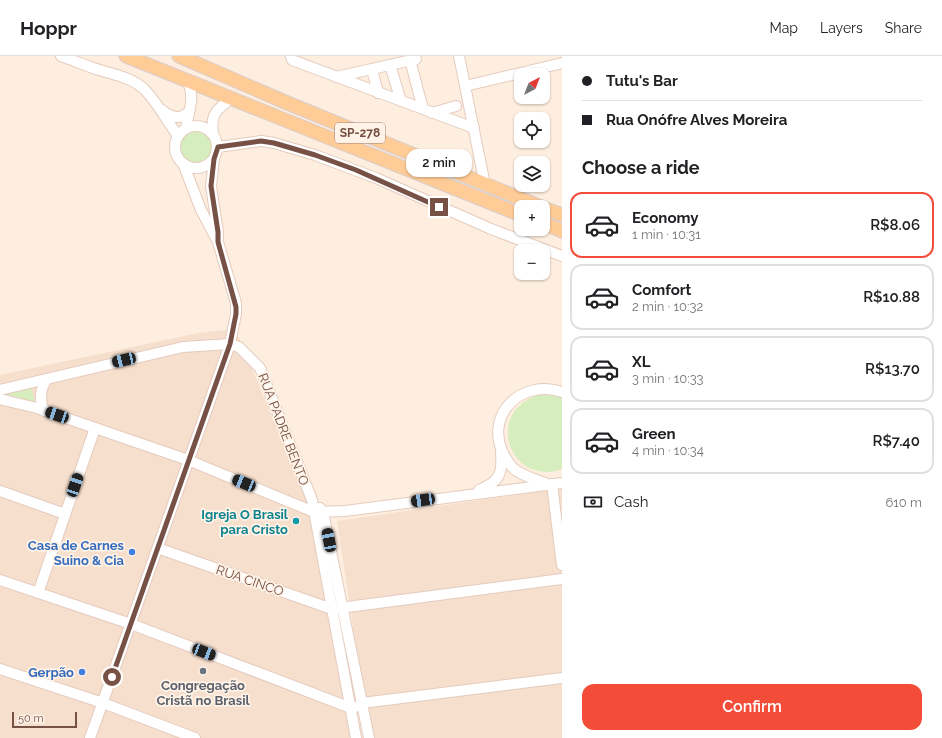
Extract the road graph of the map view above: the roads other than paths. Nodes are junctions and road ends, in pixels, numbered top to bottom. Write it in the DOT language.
graph roads {
  1 [pos="61,56"];
  2 [pos="126,56"];
  3 [pos="179,56"];
  4 [pos="194,56"];
  5 [pos="291,56"];
  6 [pos="459,56"];
  7 [pos="562,62"];
  8 [pos="390,64"];
  9 [pos="205,67"];
  10 [pos="372,69"];
  11 [pos="336,77"];
  12 [pos="188,81"];
  13 [pos="466,86"];
  14 [pos="378,93"];
  15 [pos="232,98"];
  16 [pos="401,101"];
  17 [pos="456,106"];
  18 [pos="158,108"];
  19 [pos="189,111"];
  20 [pos="428,111"];
  21 [pos="186,128"];
  22 [pos="474,128"];
  23 [pos="213,134"];
  24 [pos="178,136"];
  25 [pos="218,147"];
  26 [pos="214,159"];
  27 [pos="183,163"];
  28 [pos="485,185"];
  29 [pos="524,200"];
  30 [pos="550,210"];
  31 [pos="514,212"];
  32 [pos="562,215"];
  33 [pos="550,226"];
  34 [pos="562,231"];
  35 [pos="218,242"];
  36 [pos="562,256"];
  37 [pos="230,344"];
  38 [pos="46,380"];
  39 [pos="562,386"];
  40 [pos="540,388"];
  41 [pos="0,390"];
  42 [pos="562,392"];
  43 [pos="0,399"];
  44 [pos="44,411"];
  45 [pos="95,428"];
  46 [pos="500,445"];
  47 [pos="188,460"];
  48 [pos="556,483"];
  49 [pos="0,491"];
  50 [pos="470,494"];
  51 [pos="319,512"];
  52 [pos="65,514"];
  53 [pos="158,547"];
  54 [pos="562,565"];
  55 [pos="562,579"];
  56 [pos="0,580"];
  57 [pos="38,593"];
  58 [pos="343,608"];
  59 [pos="332,609"];
  60 [pos="131,624"];
  61 [pos="0,669"];
  62 [pos="562,678"];
  63 [pos="103,703"];
  64 [pos="362,704"];
  65 [pos="350,708"];
  66 [pos="90,738"];
  67 [pos="195,738"];
  68 [pos="356,738"];
  69 [pos="369,738"];
  1 -- 18 [label="street"];
  2 -- 12 [label="main road, SP-278"];
  3 -- 9 [label="main road, SP-278"];
  4 -- 9 [label="street"];
  5 -- 11 [label="street"];
  6 -- 13 [label="street"];
  7 -- 13 [label="street"];
  8 -- 10 [label="street"];
  8 -- 16 [label="street"];
  8 -- 20 [label="street"];
  9 -- 28 [label="main road, SP-278"];
  10 -- 11 [label="street"];
  10 -- 14 [label="street"];
  11 -- 14 [label="street"];
  12 -- 15 [label="main road, SP-278"];
  12 -- 19 [label="street"];
  13 -- 22 [label="street"];
  14 -- 16 [label="street"];
  15 -- 23 [label="street"];
  15 -- 31 [label="main road, SP-278"];
  16 -- 20 [label="street"];
  17 -- 20 [label="street"];
  18 -- 19 [label="street"];
  18 -- 24 [label="street"];
  19 -- 21 [label="street"];
  20 -- 22 [label="street"];
  21 -- 23 [label="street"];
  21 -- 24 [label="street"];
  22 -- 28 [label="street"];
  23 -- 25 [label="street"];
  24 -- 27 [label="street"];
  25 -- 26 [label="street"];
  25 -- 36 [label="street"];
  26 -- 27 [label="street"];
  26 -- 35 [label="street"];
  27 -- 35 [label="street"];
  28 -- 29 [label="main road, SP-278"];
  30 -- 32 [label="main road, SP-278"];
  33 -- 34 [label="main road"];
  35 -- 37 [label="street"];
  37 -- 38 [label="street"];
  37 -- 47 [label="street"];
  37 -- 51 [label="street, RUA PADRE BENTO"];
  38 -- 41 [label="street"];
  38 -- 44 [label="street"];
  39 -- 40 [label="street"];
  40 -- 42 [label="street"];
  40 -- 46 [label="street"];
  43 -- 44 [label="street"];
  44 -- 45 [label="street"];
  45 -- 47 [label="street"];
  45 -- 52 [label="street"];
  46 -- 48 [label="street"];
  46 -- 50 [label="street"];
  47 -- 51 [label="street"];
  47 -- 53 [label="street"];
  48 -- 50 [label="street"];
  48 -- 54 [label="street"];
  49 -- 52 [label="street"];
  50 -- 51 [label="street"];
  51 -- 58 [label="street"];
  51 -- 59 [label="street"];
  52 -- 57 [label="street"];
  53 -- 59 [label="street, RUA CINCO"];
  53 -- 60 [label="street"];
  55 -- 58 [label="street, RUA CINCO"];
  56 -- 57 [label="street"];
  57 -- 60 [label="street"];
  58 -- 59 [label="street, RUA CINCO"];
  58 -- 64 [label="street"];
  59 -- 65 [label="street"];
  60 -- 63 [label="street"];
  60 -- 65 [label="street"];
  61 -- 63 [label="street"];
  62 -- 64 [label="street"];
  63 -- 66 [label="street"];
  63 -- 67 [label="street"];
  64 -- 65 [label="street"];
  64 -- 69 [label="street"];
  65 -- 68 [label="street"];
}
